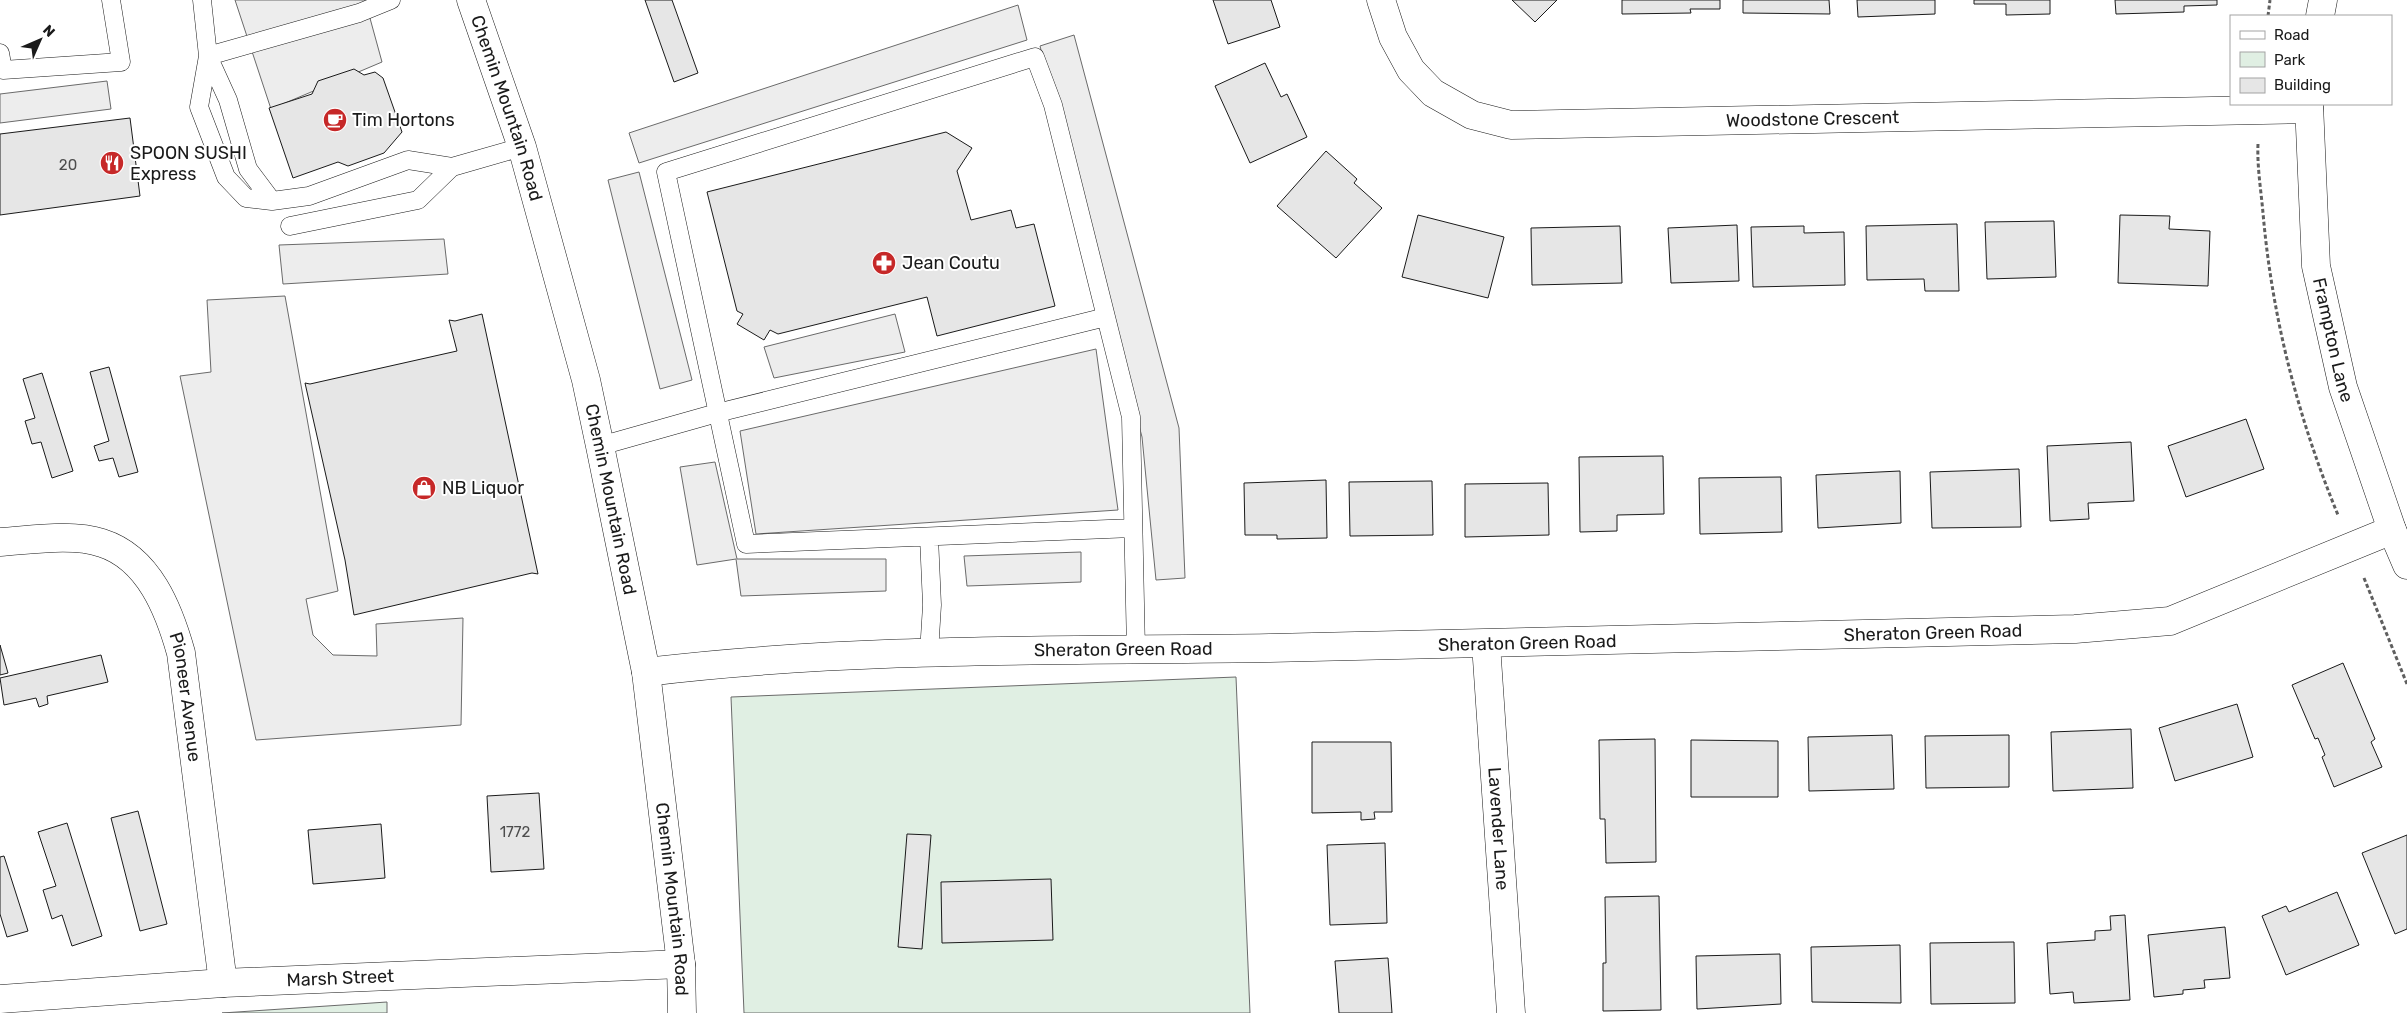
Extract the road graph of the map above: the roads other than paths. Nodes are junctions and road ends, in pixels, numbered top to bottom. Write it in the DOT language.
graph roads {
  1 [pos="111,0"];
  2 [pos="202,0"];
  3 [pos="391,0"];
  4 [pos="471,0"];
  5 [pos="1381,0"];
  6 [pos="2322,0"];
  7 [pos="356,6"];
  8 [pos="2320,15"];
  9 [pos="0,53"];
  10 [pos="208,56"];
  11 [pos="2309,106"];
  12 [pos="522,147"];
  13 [pos="452,167"];
  14 [pos="272,200"];
  15 [pos="290,226"];
  16 [pos="1106,317"];
  17 [pos="717,413"];
  18 [pos="600,446"];
  19 [pos="1133,528"];
  20 [pos="2392,530"];
  21 [pos="929,537"];
  22 [pos="0,542"];
  23 [pos="2407,565"];
  24 [pos="1486,644"];
  25 [pos="1136,650"];
  26 [pos="929,653"];
  27 [pos="646,672"];
  28 [pos="681,964"];
  29 [pos="224,983"];
  30 [pos="0,999"];
  31 [pos="682,1013"];
  32 [pos="1511,1013"];
  1 -- 9 [label="lane"];
  2 -- 10 [label="lane"];
  3 -- 7 [label="lane"];
  4 -- 12 [label="street, Chemin Mountain Road"];
  5 -- 11 [label="street, Woodstone Crescent"];
  6 -- 8 [label="street"];
  7 -- 10 [label="lane"];
  10 -- 14 [label="lane"];
  10 -- 14 [label="lane"];
  11 -- 20 [label="street, Frampton Lane"];
  12 -- 13 [label="lane"];
  12 -- 18 [label="street, Chemin Mountain Road"];
  13 -- 14 [label="lane"];
  13 -- 15 [label="lane"];
  16 -- 17 [label="lane"];
  16 -- 17 [label="lane"];
  16 -- 19 [label="lane"];
  17 -- 18 [label="lane"];
  17 -- 21 [label="lane"];
  18 -- 27 [label="street, Chemin Mountain Road"];
  19 -- 21 [label="lane"];
  19 -- 25 [label="lane"];
  20 -- 23 [label="street, Frampton Lane"];
  20 -- 24 [label="street, Sheraton Green Road"];
  21 -- 26 [label="lane"];
  22 -- 29 [label="street, Pioneer Avenue"];
  24 -- 25 [label="street, Sheraton Green Road"];
  24 -- 32 [label="street, Lavender Lane"];
  25 -- 26 [label="street, Sheraton Green Road"];
  26 -- 27 [label="street, Sheraton Green Road"];
  27 -- 28 [label="street, Chemin Mountain Road"];
  28 -- 29 [label="street, Marsh Street"];
  28 -- 31 [label="street, Chemin Mountain Road"];
  29 -- 30 [label="street, Marsh Street"];
}
